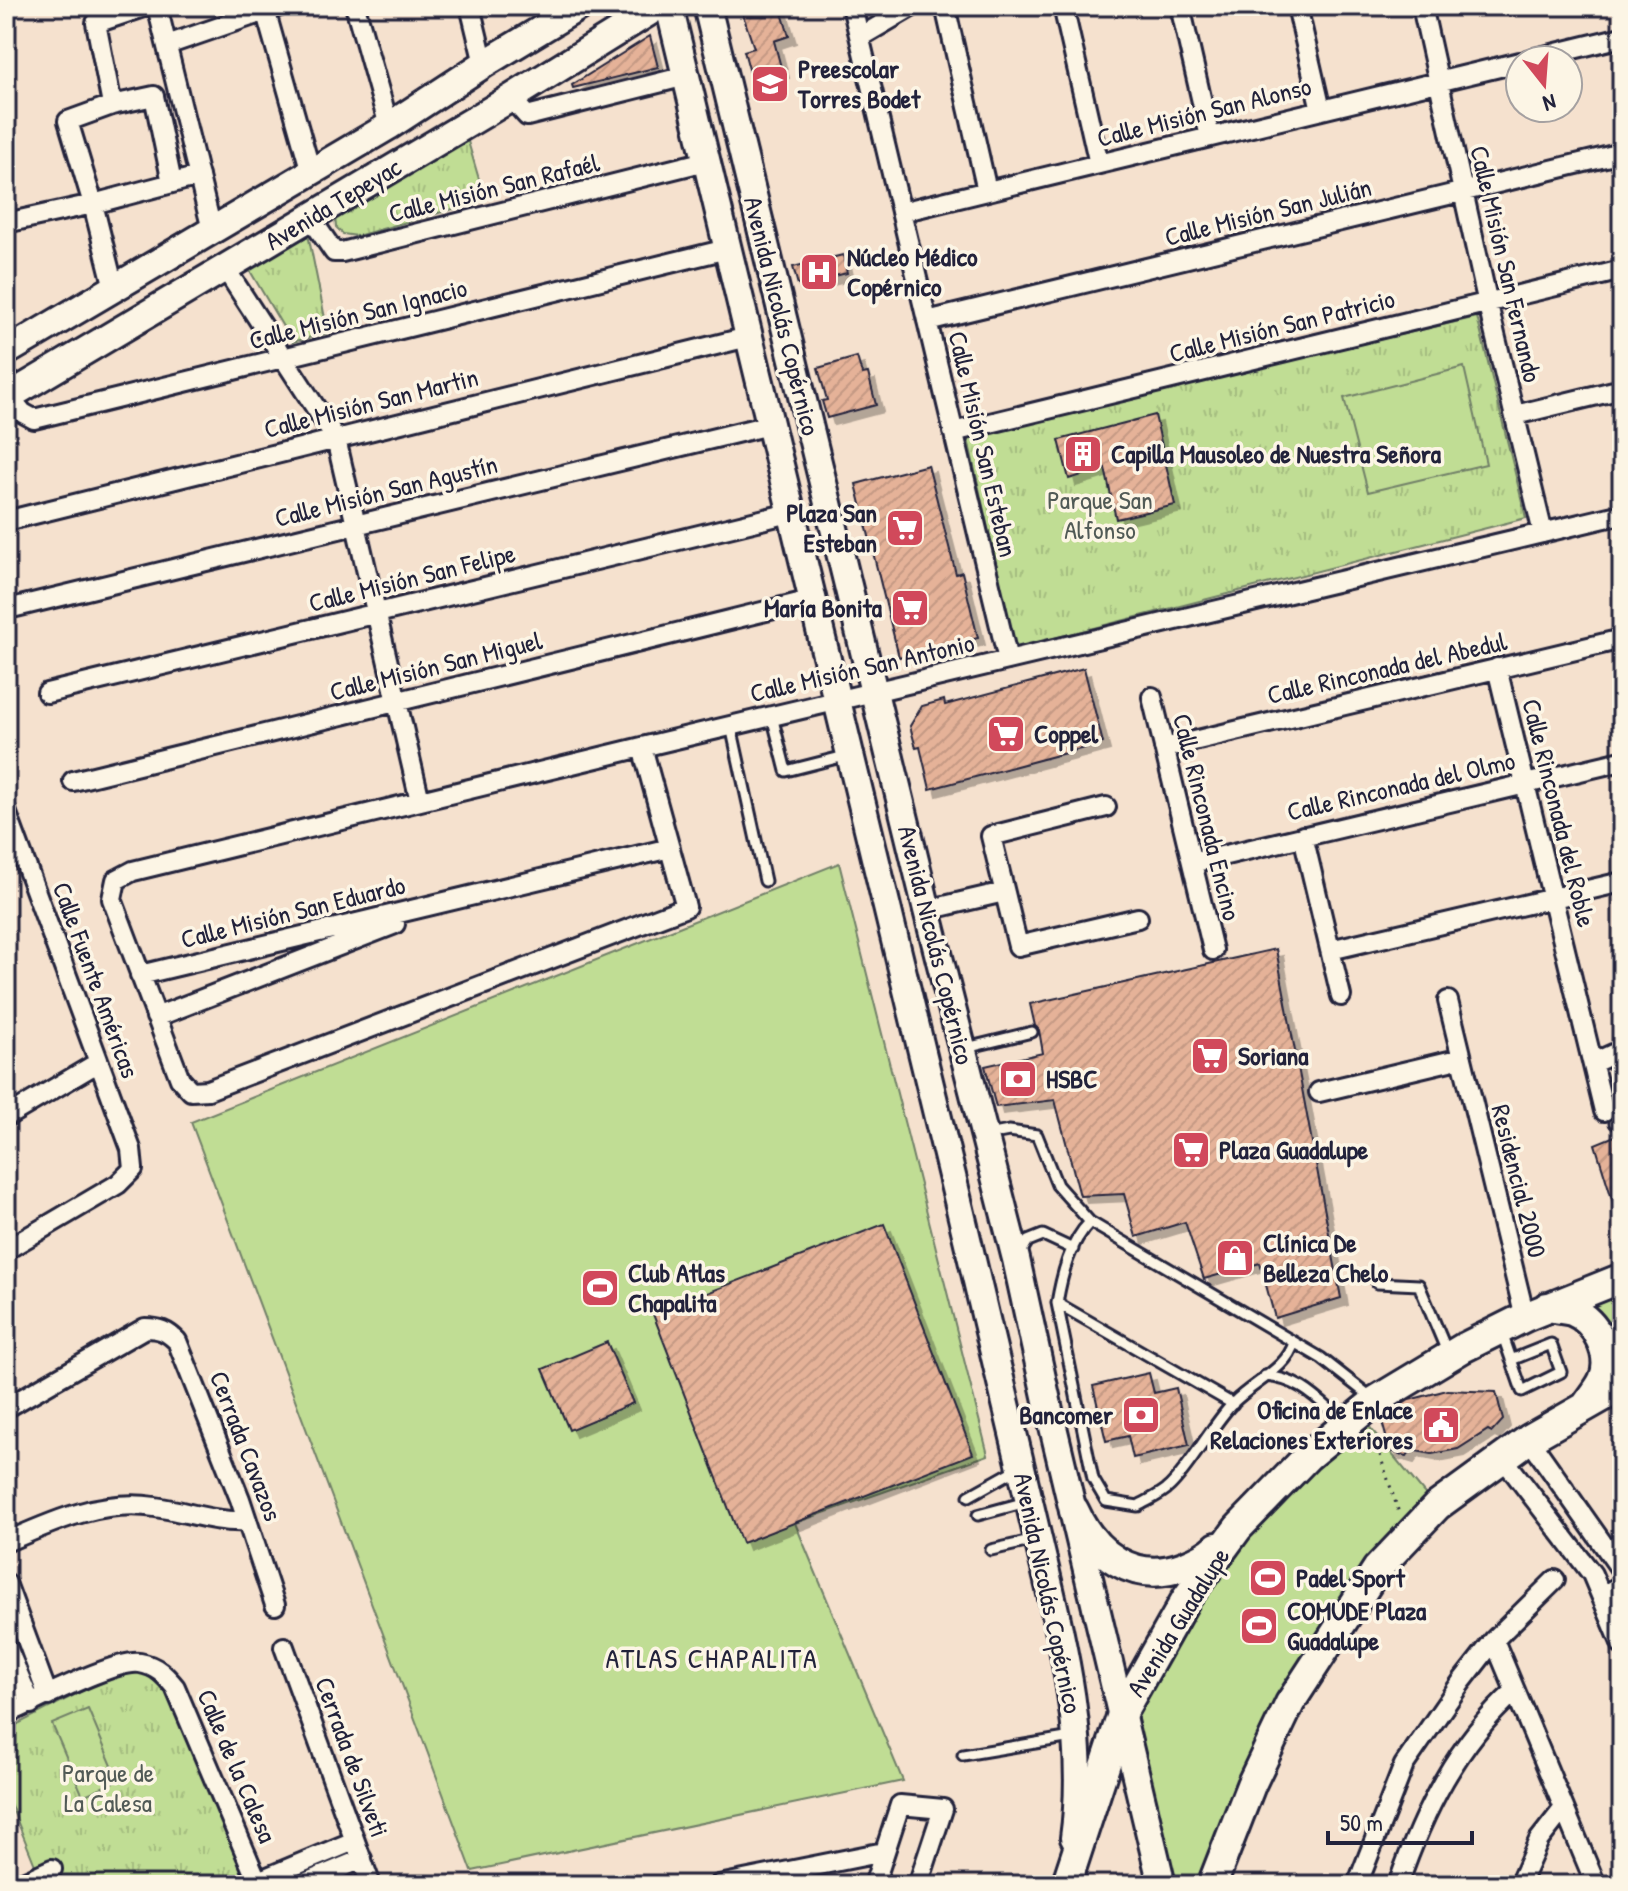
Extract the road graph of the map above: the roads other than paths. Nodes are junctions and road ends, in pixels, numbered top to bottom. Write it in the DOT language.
graph roads {
  1 [pos="147,6"];
  2 [pos="157,6"];
  3 [pos="355,6"];
  4 [pos="470,6"];
  5 [pos="580,6"];
  6 [pos="659,6"];
  7 [pos="669,6"];
  8 [pos="707,6"];
  9 [pos="852,6"];
  10 [pos="913,6"];
  11 [pos="945,6"];
  12 [pos="1063,6"];
  13 [pos="1180,6"];
  14 [pos="1297,6"];
  15 [pos="1422,6"];
  16 [pos="270,8"];
  17 [pos="860,37"];
  18 [pos="1622,37"];
  19 [pos="167,45"];
  20 [pos="1584,46"];
  21 [pos="484,64"];
  22 [pos="1504,66"];
  23 [pos="686,76"];
  24 [pos="1438,82"];
  25 [pos="178,90"];
  26 [pos="154,96"];
  27 [pos="511,98"];
  28 [pos="112,105"];
  29 [pos="1321,110"];
  30 [pos="380,131"];
  31 [pos="1210,137"];
  32 [pos="1622,153"];
  33 [pos="706,161"];
  34 [pos="1099,164"];
  35 [pos="311,172"];
  36 [pos="385,173"];
  37 [pos="199,176"];
  38 [pos="172,183"];
  39 [pos="987,191"];
  40 [pos="1463,192"];
  41 [pos="93,204"];
  42 [pos="901,212"];
  43 [pos="310,217"];
  44 [pos="15,221"];
  45 [pos="212,230"];
  46 [pos="727,249"];
  47 [pos="225,268"];
  48 [pos="1622,270"];
  49 [pos="114,288"];
  50 [pos="1488,303"];
  51 [pos="78,309"];
  52 [pos="927,321"];
  53 [pos="748,337"];
  54 [pos="98,343"];
  55 [pos="6,352"];
  56 [pos="284,359"];
  57 [pos="1622,389"];
  58 [pos="8,397"];
  59 [pos="1515,415"];
  60 [pos="769,425"];
  61 [pos="953,432"];
  62 [pos="336,439"];
  63 [pos="790,513"];
  64 [pos="1622,514"];
  65 [pos="6,521"];
  66 [pos="355,525"];
  67 [pos="1543,533"];
  68 [pos="811,600"];
  69 [pos="16,607"];
  70 [pos="376,614"];
  71 [pos="1622,639"];
  72 [pos="1008,660"];
  73 [pos="1497,668"];
  74 [pos="874,692"];
  75 [pos="47,693"];
  76 [pos="1152,697"];
  77 [pos="835,701"];
  78 [pos="397,702"];
  79 [pos="772,716"];
  80 [pos="731,726"];
  81 [pos="642,747"];
  82 [pos="1164,748"];
  83 [pos="849,756"];
  84 [pos="1622,761"];
  85 [pos="73,781"];
  86 [pos="1525,783"];
  87 [pos="420,801"];
  88 [pos="1106,807"];
  89 [pos="6,811"];
  90 [pos="1303,836"];
  91 [pos="670,848"];
  92 [pos="1192,863"];
  93 [pos="765,881"];
  94 [pos="1622,882"];
  95 [pos="1004,892"];
  96 [pos="1553,898"];
  97 [pos="457,899"];
  98 [pos="927,910"];
  99 [pos="1138,918"];
  100 [pos="1213,950"];
  101 [pos="1330,950"];
  102 [pos="140,975"];
  103 [pos="1341,996"];
  104 [pos="1448,1001"];
  105 [pos="156,1017"];
  106 [pos="1032,1032"];
  107 [pos="962,1049"];
  108 [pos="1622,1050"];
  109 [pos="1462,1058"];
  110 [pos="99,1062"];
  111 [pos="1593,1063"];
  112 [pos="1319,1092"];
  113 [pos="6,1117"];
  114 [pos="1614,1118"];
  115 [pos="984,1136"];
  116 [pos="1090,1222"];
  117 [pos="1073,1249"];
  118 [pos="6,1250"];
  119 [pos="1016,1259"];
  120 [pos="1622,1278"];
  121 [pos="1377,1283"];
  122 [pos="1057,1303"];
  123 [pos="1524,1318"];
  124 [pos="1294,1342"];
  125 [pos="1449,1357"];
  126 [pos="1511,1360"];
  127 [pos="1265,1376"];
  128 [pos="1622,1386"];
  129 [pos="1006,1399"];
  130 [pos="1375,1401"];
  131 [pos="1233,1404"];
  132 [pos="1585,1407"];
  133 [pos="6,1408"];
  134 [pos="1049,1410"];
  135 [pos="1346,1424"];
  136 [pos="1529,1439"];
  137 [pos="1503,1458"];
  138 [pos="1021,1466"];
  139 [pos="969,1496"];
  140 [pos="1029,1501"];
  141 [pos="1074,1510"];
  142 [pos="978,1515"];
  143 [pos="246,1521"];
  144 [pos="1238,1528"];
  145 [pos="1038,1539"];
  146 [pos="6,1542"];
  147 [pos="1614,1546"];
  148 [pos="991,1550"];
  149 [pos="1584,1562"];
  150 [pos="1622,1571"];
  151 [pos="1555,1580"];
  152 [pos="6,1583"];
  153 [pos="1622,1585"];
  154 [pos="1602,1596"];
  155 [pos="275,1605"];
  156 [pos="1494,1640"];
  157 [pos="6,1645"];
  158 [pos="1622,1645"];
  159 [pos="284,1647"];
  160 [pos="1515,1691"];
  161 [pos="40,1700"];
  162 [pos="1123,1711"];
  163 [pos="6,1714"];
  164 [pos="1076,1736"];
  165 [pos="963,1755"];
  166 [pos="1564,1808"];
  167 [pos="354,1841"];
  168 [pos="884,1852"];
  169 [pos="362,1859"];
  170 [pos="52,1869"];
  171 [pos="761,1881"];
  172 [pos="1068,1882"];
  173 [pos="258,1883"];
  174 [pos="17,1885"];
  175 [pos="300,1885"];
  176 [pos="371,1885"];
  177 [pos="719,1885"];
  178 [pos="874,1885"];
  179 [pos="918,1885"];
  180 [pos="1162,1885"];
  181 [pos="1212,1885"];
  182 [pos="1357,1885"];
  183 [pos="1398,1885"];
  184 [pos="1519,1885"];
  185 [pos="1596,1885"];
  1 -- 28 [label="street"];
  2 -- 19 [label="street"];
  3 -- 30 [label="street"];
  4 -- 21 [label="street"];
  5 -- 21 [label="street, Avenida Tepeyac"];
  6 -- 27 [label="street, Avenida Tepeyac"];
  7 -- 23 [label="street, Avenida Nicolás Copérnico"];
  8 -- 74 [label="street, Avenida Nicolás Copérnico"];
  9 -- 17 [label="street, Calle Misión San Esteban"];
  10 -- 17 [label="street"];
  11 -- 39 [label="street"];
  12 -- 34 [label="street"];
  13 -- 31 [label="street"];
  14 -- 29 [label="street"];
  15 -- 24 [label="street, Calle Misión San Fernando"];
  16 -- 19 [label="street"];
  16 -- 35 [label="street"];
  17 -- 42 [label="street, Calle Misión San Esteban"];
  18 -- 20 [label="street"];
  19 -- 25 [label="street"];
  21 -- 30 [label="street, Avenida Tepeyac"];
  22 -- 24 [label="street, Calle Misión San Alonso"];
  23 -- 27 [label="street"];
  23 -- 33 [label="street, Avenida Nicolás Copérnico"];
  24 -- 29 [label="street, Calle Misión San Alonso"];
  24 -- 40 [label="street, Calle Misión San Fernando"];
  25 -- 26 [label="street"];
  25 -- 37 [label="street"];
  26 -- 28 [label="street"];
  26 -- 38 [label="street"];
  27 -- 36 [label="street, Avenida Tepeyac"];
  28 -- 41 [label="street"];
  29 -- 31 [label="street, Calle Misión San Alonso"];
  30 -- 35 [label="street, Avenida Tepeyac"];
  30 -- 36 [label="street"];
  31 -- 34 [label="street, Calle Misión San Alonso"];
  32 -- 40 [label="street, Calle Misión San Julián"];
  33 -- 43 [label="street, Calle Misión San Rafaél"];
  33 -- 46 [label="street, Avenida Nicolás Copérnico"];
  34 -- 39 [label="street, Calle Misión San Alonso"];
  35 -- 45 [label="street, Avenida Tepeyac"];
  36 -- 43 [label="street, Avenida Tepeyac"];
  37 -- 38 [label="street"];
  37 -- 45 [label="street"];
  38 -- 41 [label="street"];
  39 -- 42 [label="street, Calle Misión San Alonso"];
  40 -- 50 [label="street, Calle Misión San Fernando"];
  40 -- 52 [label="street, Calle Misión San Julián"];
  41 -- 44 [label="street"];
  41 -- 49 [label="street"];
  42 -- 52 [label="street, Calle Misión San Esteban"];
  43 -- 47 [label="street, Avenida Tepeyac"];
  45 -- 49 [label="street, Avenida Tepeyac"];
  46 -- 53 [label="street, Avenida Nicolás Copérnico"];
  46 -- 56 [label="street, Calle Misión San Ignacio"];
  47 -- 54 [label="street, Avenida Tepeyac"];
  47 -- 56 [label="street"];
  48 -- 50 [label="street, Calle Misión San Patricio"];
  49 -- 51 [label="street, Avenida Tepeyac"];
  50 -- 59 [label="street, Calle Misión San Fernando"];
  50 -- 61 [label="street, Calle Misión San Patricio"];
  51 -- 54 [label="street"];
  51 -- 55 [label="street, Avenida Tepeyac"];
  52 -- 61 [label="street, Calle Misión San Esteban"];
  53 -- 60 [label="street, Avenida Nicolás Copérnico"];
  53 -- 62 [label="street, Calle Misión San Martin"];
  54 -- 58 [label="street, Avenida Tepeyac"];
  56 -- 58 [label="street, Calle Misión San Ignacio"];
  56 -- 62 [label="street"];
  57 -- 59 [label="street"];
  59 -- 67 [label="street, Calle Misión San Fernando"];
  60 -- 63 [label="street, Avenida Nicolás Copérnico"];
  60 -- 66 [label="street, Calle Misión San Agustín"];
  61 -- 72 [label="street, Calle Misión San Esteban"];
  62 -- 65 [label="street, Calle Misión San Martin"];
  62 -- 66 [label="street"];
  63 -- 68 [label="street, Avenida Nicolás Copérnico"];
  63 -- 70 [label="street, Calle Misión San Felipe"];
  64 -- 67 [label="street, Calle Misión San Antonio"];
  66 -- 69 [label="street, Calle Misión San Agustín"];
  66 -- 70 [label="street"];
  67 -- 72 [label="street, Calle Misión San Antonio"];
  68 -- 77 [label="street, Avenida Nicolás Copérnico"];
  68 -- 78 [label="street, Calle Misión San Miguel"];
  70 -- 75 [label="street, Calle Misión San Felipe"];
  70 -- 78 [label="street"];
  71 -- 73 [label="street, Calle Rinconada del Abedul"];
  72 -- 74 [label="street, Calle Misión San Antonio"];
  73 -- 82 [label="street, Calle Rinconada del Abedul"];
  73 -- 86 [label="street, Calle Rinconada del Roble"];
  74 -- 77 [label="street, Calle Misión San Antonio"];
  74 -- 98 [label="street, Avenida Nicolás Copérnico"];
  76 -- 82 [label="street, Calle Rinconada Encino"];
  77 -- 79 [label="street, Calle Misión San Antonio"];
  77 -- 83 [label="street, Avenida Nicolás Copérnico"];
  78 -- 85 [label="street, Calle Misión San Miguel"];
  78 -- 87 [label="street"];
  79 -- 80 [label="street, Calle Misión San Antonio"];
  79 -- 83 [label="lane"];
  80 -- 81 [label="street, Calle Misión San Antonio"];
  80 -- 93 [label="lane"];
  81 -- 87 [label="street, Calle Misión San Antonio"];
  81 -- 91 [label="street"];
  82 -- 92 [label="street, Calle Rinconada Encino"];
  83 -- 129 [label="street, Avenida Nicolás Copérnico"];
  84 -- 86 [label="street, Calle Rinconada del Olmo"];
  86 -- 90 [label="street, Calle Rinconada del Olmo"];
  86 -- 96 [label="street, Calle Rinconada del Roble"];
  87 -- 102 [label="street, Calle Misión San Antonio"];
  88 -- 95 [label="street"];
  89 -- 110 [label="street, Calle Fuente Américas"];
  90 -- 92 [label="street, Calle Rinconada del Olmo"];
  90 -- 101 [label="street"];
  91 -- 97 [label="street, Calle Misión San Eduardo"];
  91 -- 105 [label="street"];
  92 -- 100 [label="street, Calle Rinconada Encino"];
  94 -- 96 [label="street"];
  95 -- 98 [label="street"];
  95 -- 99 [label="street"];
  96 -- 101 [label="street"];
  96 -- 111 [label="street, Calle Rinconada del Roble"];
  97 -- 102 [label="street, Calle Misión San Eduardo"];
  97 -- 105 [label="street, Calle Misión San Eduardo"];
  98 -- 107 [label="street, Avenida Nicolás Copérnico"];
  101 -- 103 [label="street"];
  102 -- 105 [label="street"];
  104 -- 109 [label="street, Residencial 2000"];
  106 -- 107 [label="lane"];
  107 -- 115 [label="street, Avenida Nicolás Copérnico"];
  108 -- 111 [label="street"];
  109 -- 112 [label="street"];
  109 -- 123 [label="street, Residencial 2000"];
  110 -- 113 [label="street"];
  110 -- 118 [label="street, Calle Fuente Américas"];
  111 -- 114 [label="street, Calle Rinconada del Roble"];
  115 -- 116 [label="lane"];
  115 -- 119 [label="street, Avenida Nicolás Copérnico"];
  116 -- 117 [label="lane"];
  116 -- 124 [label="lane"];
  117 -- 119 [label="lane"];
  117 -- 122 [label="lane"];
  119 -- 134 [label="street, Avenida Nicolás Copérnico"];
  120 -- 123 [label="main road, Avenida Guadalupe"];
  121 -- 125 [label="lane"];
  122 -- 131 [label="lane"];
  122 -- 131 [label="lane"];
  123 -- 125 [label="main road, Avenida Guadalupe"];
  123 -- 126 [label="lane"];
  123 -- 132 [label="main road"];
  124 -- 127 [label="lane"];
  124 -- 130 [label="lane"];
  125 -- 130 [label="main road, Avenida Guadalupe"];
  126 -- 126 [label="lane"];
  127 -- 131 [label="lane"];
  127 -- 135 [label="lane"];
  128 -- 132 [label="main road"];
  129 -- 134 [label="street"];
  129 -- 138 [label="street, Avenida Nicolás Copérnico"];
  130 -- 135 [label="main road, Avenida Guadalupe"];
  132 -- 136 [label="main road"];
  133 -- 143 [label="street, Cerrada Cavazos"];
  134 -- 141 [label="street, Avenida Nicolás Copérnico"];
  135 -- 144 [label="main road, Avenida Guadalupe"];
  136 -- 137 [label="main road"];
  136 -- 147 [label="street"];
  137 -- 149 [label="street"];
  137 -- 181 [label="main road"];
  138 -- 139 [label="lane"];
  138 -- 140 [label="street, Avenida Nicolás Copérnico"];
  140 -- 142 [label="lane"];
  140 -- 145 [label="street, Avenida Nicolás Copérnico"];
  141 -- 144 [label="main road"];
  141 -- 162 [label="street, Avenida Nicolás Copérnico"];
  143 -- 146 [label="street"];
  143 -- 155 [label="street, Cerrada Cavazos"];
  144 -- 162 [label="main road, Avenida Guadalupe"];
  145 -- 148 [label="lane"];
  145 -- 164 [label="street, Avenida Nicolás Copérnico"];
  147 -- 149 [label="street"];
  147 -- 150 [label="street"];
  149 -- 154 [label="street"];
  151 -- 156 [label="street"];
  152 -- 161 [label="street"];
  153 -- 154 [label="street"];
  154 -- 158 [label="street"];
  156 -- 160 [label="street"];
  156 -- 182 [label="street"];
  157 -- 161 [label="street"];
  159 -- 167 [label="street, Cerrada de Silveti"];
  160 -- 166 [label="street"];
  160 -- 183 [label="street"];
  161 -- 163 [label="street"];
  161 -- 173 [label="street, Calle de la Calesa"];
  162 -- 172 [label="main road, Avenida Guadalupe"];
  162 -- 180 [label="street, Avenida Nicolás Copérnico"];
  164 -- 165 [label="lane"];
  164 -- 172 [label="street, Avenida Nicolás Copérnico"];
  166 -- 184 [label="street"];
  166 -- 185 [label="street"];
  167 -- 169 [label="street, Cerrada de Silveti"];
  167 -- 173 [label="street"];
  168 -- 171 [label="street"];
  168 -- 178 [label="street"];
  168 -- 179 [label="street"];
  169 -- 175 [label="street"];
  169 -- 176 [label="street, Cerrada de Silveti"];
  170 -- 174 [label="street"];
  171 -- 177 [label="street"];
}
